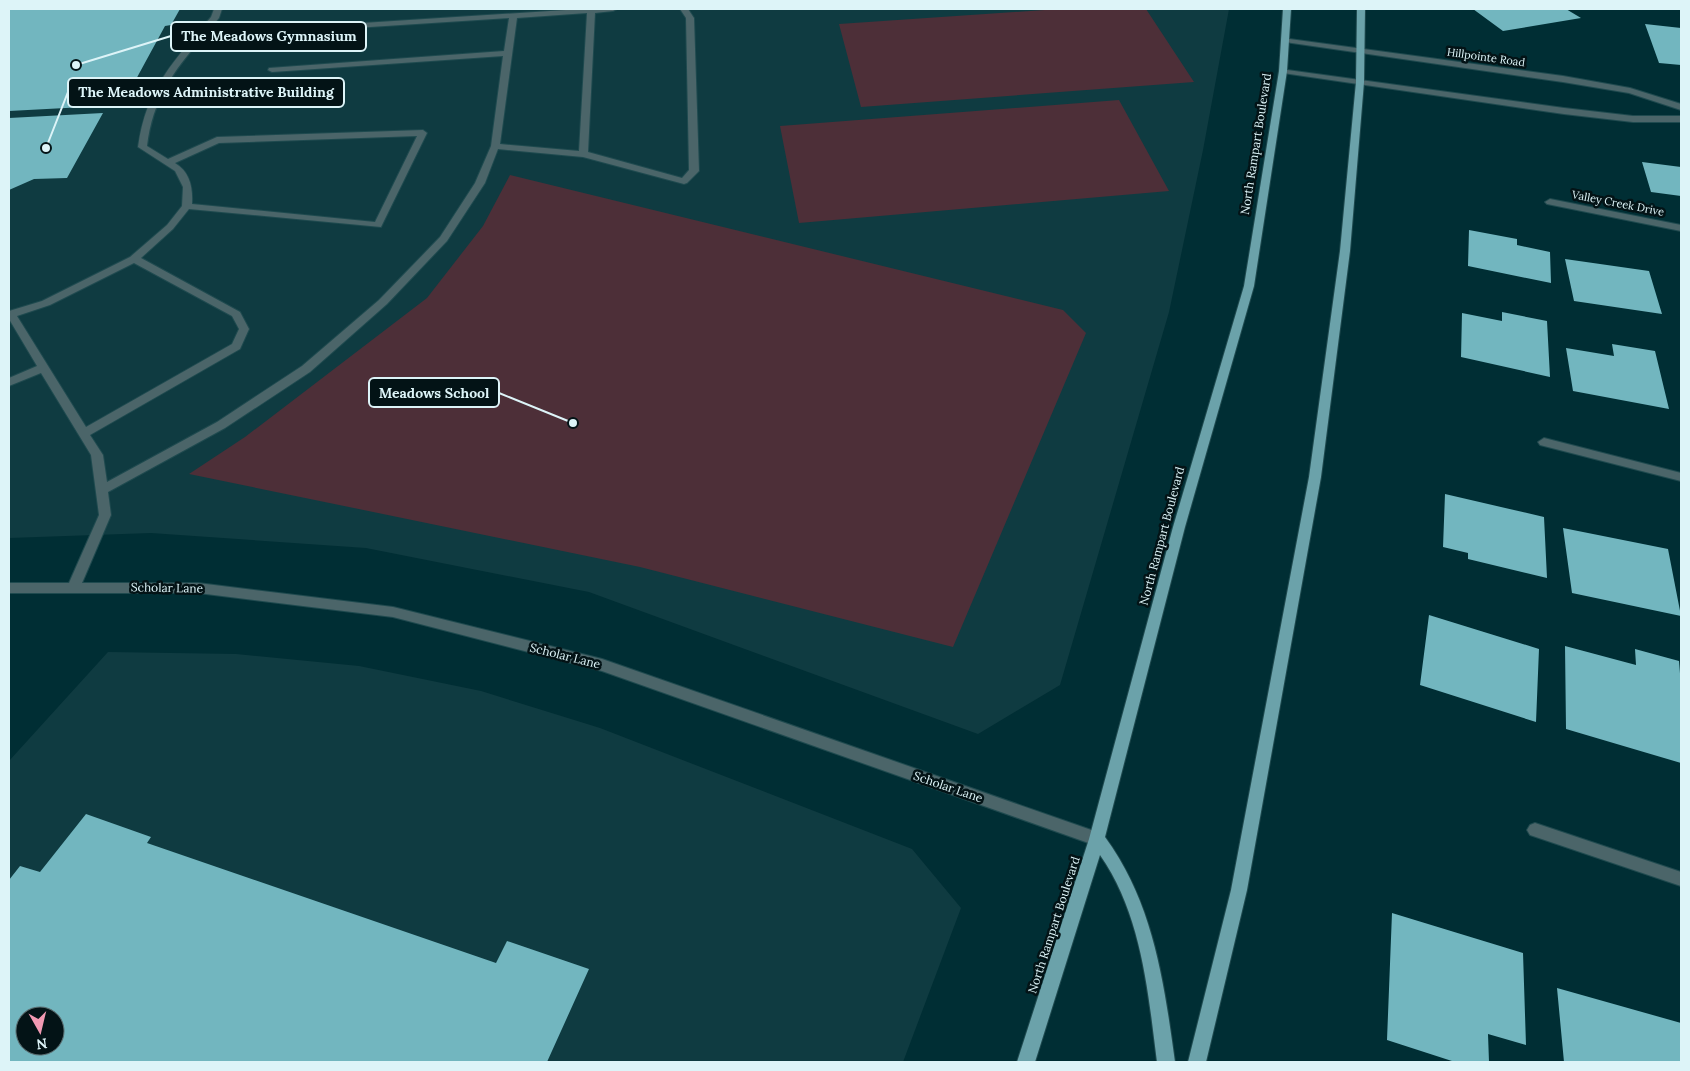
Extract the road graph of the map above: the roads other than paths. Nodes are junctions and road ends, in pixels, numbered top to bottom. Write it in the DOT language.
graph roads {
  1 [pos="218,9"];
  2 [pos="458,9"];
  3 [pos="613,9"];
  4 [pos="684,9"];
  5 [pos="1287,9"];
  6 [pos="1361,9"];
  7 [pos="592,10"];
  8 [pos="513,16"];
  9 [pos="461,19"];
  10 [pos="200,36"];
  11 [pos="1285,40"];
  12 [pos="1362,51"];
  13 [pos="508,53"];
  14 [pos="272,70"];
  15 [pos="1283,71"];
  16 [pos="1360,82"];
  17 [pos="1681,107"];
  18 [pos="1681,119"];
  19 [pos="495,146"];
  20 [pos="583,154"];
  21 [pos="167,162"];
  22 [pos="1550,202"];
  23 [pos="186,206"];
  24 [pos="1681,228"];
  25 [pos="134,259"];
  26 [pos="10,314"];
  27 [pos="44,367"];
  28 [pos="9,382"];
  29 [pos="84,434"];
  30 [pos="1544,442"];
  31 [pos="1681,477"];
  32 [pos="102,490"];
  33 [pos="9,588"];
  34 [pos="73,588"];
  35 [pos="1534,830"];
  36 [pos="1097,839"];
  37 [pos="1681,879"];
  38 [pos="1026,1062"];
  39 [pos="1166,1062"];
  40 [pos="1196,1062"];
  1 -- 10 [label="street"];
  2 -- 9 [label="street"];
  3 -- 7 [label="street"];
  4 -- 20 [label="street"];
  5 -- 11 [label="main road, North Rampart Boulevard"];
  6 -- 12 [label="main road"];
  7 -- 8 [label="street"];
  7 -- 20 [label="street"];
  8 -- 9 [label="street"];
  8 -- 13 [label="street"];
  9 -- 10 [label="street"];
  10 -- 21 [label="street"];
  11 -- 12 [label="street, Hillpointe Road"];
  11 -- 15 [label="main road, North Rampart Boulevard"];
  12 -- 16 [label="main road"];
  12 -- 17 [label="street, Hillpointe Road"];
  13 -- 14 [label="street"];
  13 -- 19 [label="street"];
  15 -- 16 [label="street"];
  15 -- 36 [label="main road, North Rampart Boulevard"];
  16 -- 18 [label="street"];
  16 -- 40 [label="main road"];
  19 -- 20 [label="street"];
  19 -- 32 [label="street"];
  21 -- 23 [label="street"];
  21 -- 23 [label="street"];
  22 -- 24 [label="street, Valley Creek Drive"];
  23 -- 25 [label="street"];
  25 -- 26 [label="street"];
  25 -- 29 [label="street"];
  26 -- 27 [label="street"];
  27 -- 28 [label="street"];
  27 -- 29 [label="street"];
  29 -- 32 [label="street"];
  30 -- 31 [label="street"];
  32 -- 34 [label="street"];
  33 -- 34 [label="street, Scholar Lane"];
  34 -- 36 [label="street, Scholar Lane"];
  35 -- 37 [label="street"];
  36 -- 38 [label="main road, North Rampart Boulevard"];
  36 -- 39 [label="main road"];
}
